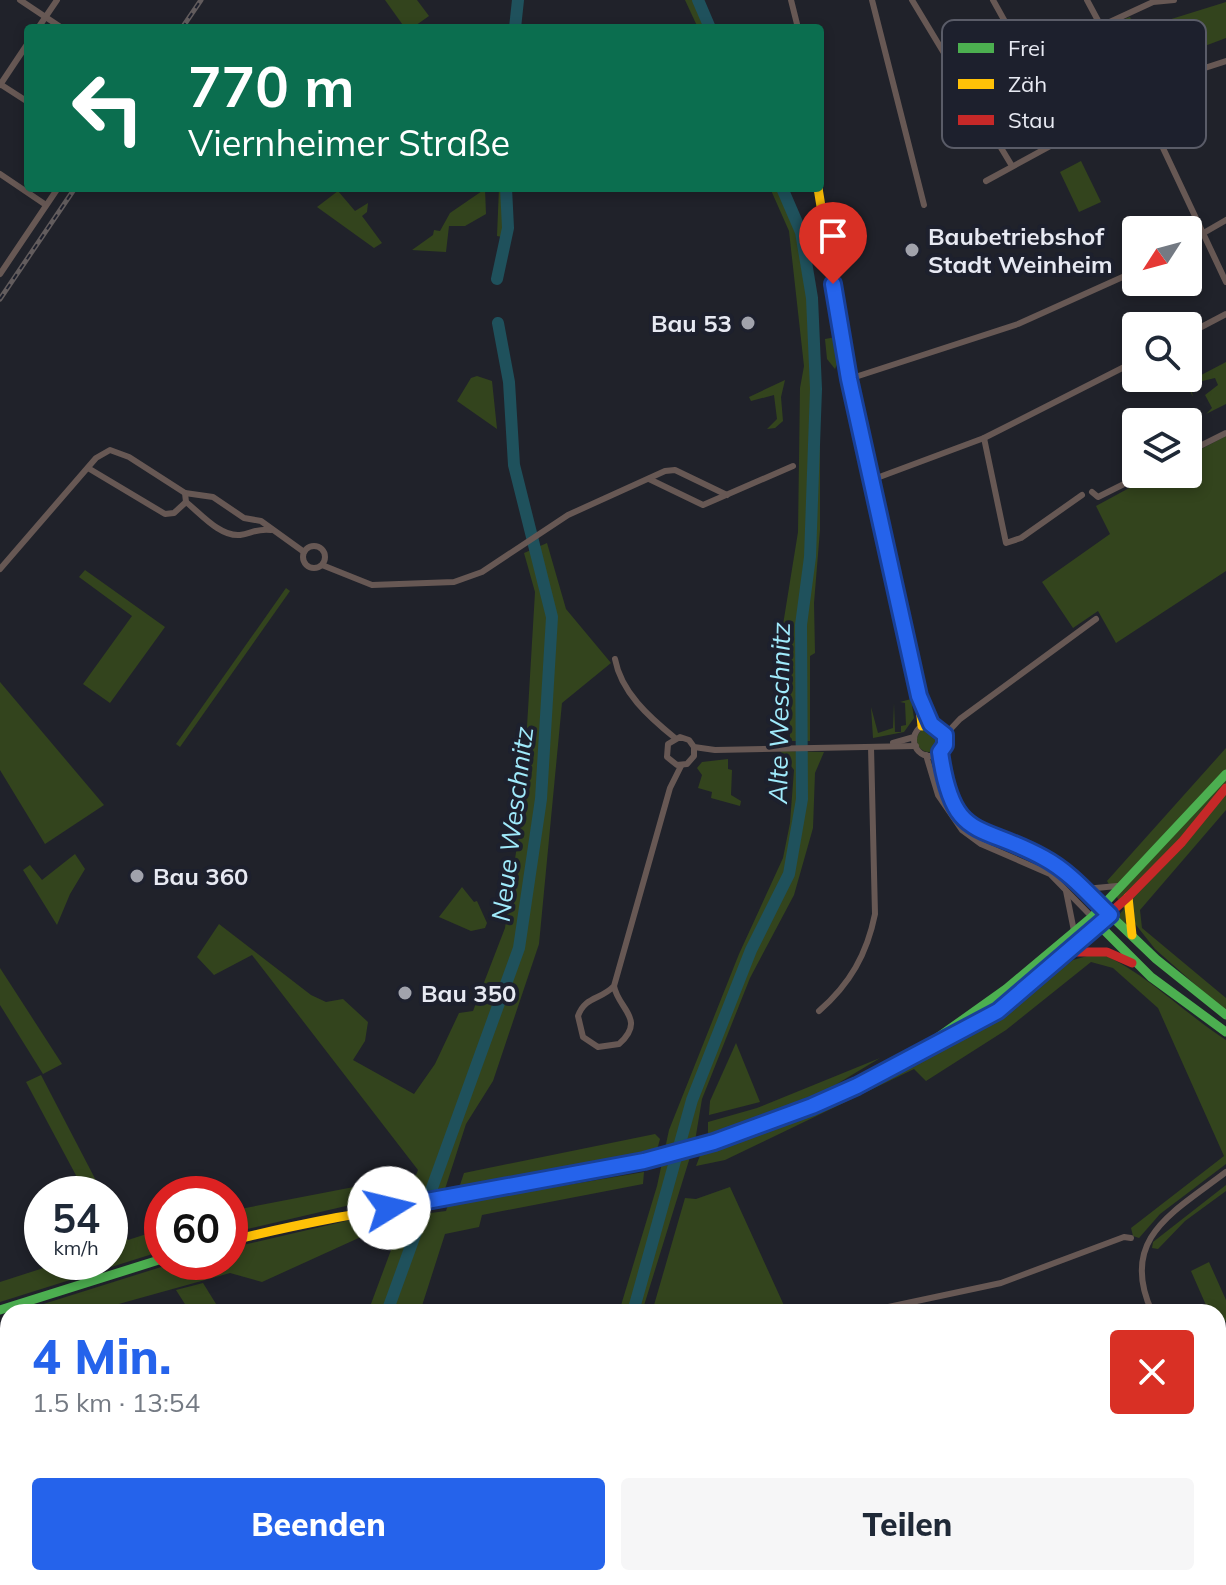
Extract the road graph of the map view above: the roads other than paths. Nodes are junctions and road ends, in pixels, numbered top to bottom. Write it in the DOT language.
graph roads {
  1 [pos="20,0"];
  2 [pos="57,0"];
  3 [pos="791,0"];
  4 [pos="872,0"];
  5 [pos="912,0"];
  6 [pos="993,0"];
  7 [pos="1087,0"];
  8 [pos="1174,0"];
  9 [pos="46,17"];
  10 [pos="1004,20"];
  11 [pos="1098,20"];
  12 [pos="1114,20"];
  13 [pos="41,24"];
  14 [pos="56,24"];
  15 [pos="797,24"];
  16 [pos="24,49"];
  17 [pos="942,50"];
  18 [pos="1224,62"];
  19 [pos="1226,72"];
  20 [pos="0,84"];
  21 [pos="24,99"];
  22 [pos="1001,148"];
  23 [pos="1045,148"];
  24 [pos="1163,148"];
  25 [pos="1012,166"];
  26 [pos="0,174"];
  27 [pos="986,181"];
  28 [pos="24,190"];
  29 [pos="27,192"];
  30 [pos="55,192"];
  31 [pos="819,192"];
  32 [pos="46,205"];
  33 [pos="924,205"];
  34 [pos="1226,220"];
  35 [pos="1203,234"];
  36 [pos="3,262"];
  37 [pos="0,274"];
  38 [pos="1122,277"];
  39 [pos="1226,282"];
  40 [pos="1226,314"];
  41 [pos="1202,327"];
  42 [pos="1122,368"];
  43 [pos="849,379"];
  44 [pos="1226,433"];
  45 [pos="984,438"];
  46 [pos="1202,445"];
  47 [pos="793,466"];
  48 [pos="88,468"];
  49 [pos="649,479"];
  50 [pos="874,479"];
  51 [pos="1122,485"];
  52 [pos="1092,492"];
  53 [pos="185,493"];
  54 [pos="727,495"];
  55 [pos="1082,495"];
  56 [pos="186,502"];
  57 [pos="271,530"];
  58 [pos="304,552"];
  59 [pos="322,565"];
  60 [pos="0,569"];
  61 [pos="1096,619"];
  62 [pos="615,659"];
  63 [pos="960,719"];
  64 [pos="657,724"];
  65 [pos="927,725"];
  66 [pos="940,727"];
  67 [pos="945,735"];
  68 [pos="914,737"];
  69 [pos="675,738"];
  70 [pos="668,744"];
  71 [pos="890,745"];
  72 [pos="916,746"];
  73 [pos="694,747"];
  74 [pos="871,747"];
  75 [pos="715,750"];
  76 [pos="940,752"];
  77 [pos="926,755"];
  78 [pos="694,756"];
  79 [pos="673,764"];
  80 [pos="681,766"];
  81 [pos="1226,774"];
  82 [pos="670,788"];
  83 [pos="1226,788"];
  84 [pos="1125,885"];
  85 [pos="1065,888"];
  86 [pos="1085,889"];
  87 [pos="1128,897"];
  88 [pos="1106,911"];
  89 [pos="1096,921"];
  90 [pos="1074,933"];
  91 [pos="1132,937"];
  92 [pos="1069,952"];
  93 [pos="1137,966"];
  94 [pos="614,986"];
  95 [pos="819,1011"];
  96 [pos="1226,1015"];
  97 [pos="1226,1032"];
  98 [pos="913,1055"];
  99 [pos="1226,1172"];
  100 [pos="248,1236"];
  101 [pos="1131,1238"];
  102 [pos="144,1265"];
  103 [pos="19,1304"];
  104 [pos="903,1304"];
  105 [pos="1149,1304"];
  1 -- 9 [label="street"];
  2 -- 9 [label="street"];
  3 -- 15 [label="street"];
  4 -- 33 [label="street"];
  5 -- 17 [label="street"];
  6 -- 10 [label="street"];
  7 -- 11 [label="street"];
  8 -- 12 [label="street"];
  9 -- 13 [label="street"];
  9 -- 14 [label="street"];
  16 -- 20 [label="street"];
  18 -- 19 [label="street"];
  20 -- 21 [label="street"];
  22 -- 25 [label="street"];
  23 -- 25 [label="street"];
  24 -- 35 [label="street"];
  25 -- 27 [label="street"];
  26 -- 28 [label="street"];
  29 -- 32 [label="street"];
  30 -- 32 [label="street"];
  31 -- 43 [label="main road"];
  32 -- 36 [label="street"];
  34 -- 35 [label="street"];
  35 -- 39 [label="street"];
  36 -- 37 [label="street"];
  38 -- 43 [label="street"];
  40 -- 41 [label="street"];
  42 -- 45 [label="street"];
  43 -- 50 [label="main road"];
  44 -- 46 [label="street"];
  45 -- 50 [label="street"];
  45 -- 55 [label="street"];
  47 -- 54 [label="street"];
  48 -- 53 [label="street"];
  48 -- 56 [label="street"];
  48 -- 60 [label="street"];
  49 -- 54 [label="street"];
  49 -- 54 [label="street"];
  49 -- 59 [label="street"];
  50 -- 65 [label="main road"];
  51 -- 52 [label="street"];
  53 -- 56 [label="street"];
  53 -- 57 [label="street"];
  56 -- 57 [label="street"];
  57 -- 58 [label="street"];
  58 -- 59 [label="street"];
  58 -- 59 [label="street"];
  61 -- 63 [label="street"];
  62 -- 64 [label="street"];
  63 -- 66 [label="street"];
  63 -- 67 [label="street"];
  64 -- 69 [label="street"];
  64 -- 70 [label="street"];
  65 -- 66 [label="street"];
  65 -- 68 [label="street"];
  66 -- 67 [label="street"];
  67 -- 76 [label="street"];
  68 -- 71 [label="street"];
  68 -- 72 [label="street"];
  69 -- 70 [label="street"];
  69 -- 73 [label="street"];
  70 -- 79 [label="street"];
  71 -- 72 [label="street"];
  71 -- 74 [label="street"];
  72 -- 77 [label="street"];
  73 -- 75 [label="street"];
  73 -- 78 [label="street"];
  74 -- 75 [label="street"];
  74 -- 95 [label="street"];
  75 -- 78 [label="street"];
  76 -- 77 [label="street"];
  76 -- 86 [label="street"];
  77 -- 85 [label="street"];
  78 -- 80 [label="street"];
  79 -- 80 [label="street"];
  79 -- 82 [label="street"];
  80 -- 82 [label="street"];
  81 -- 84 [label="main road"];
  82 -- 94 [label="street"];
  83 -- 87 [label="main road"];
  84 -- 86 [label="street"];
  84 -- 88 [label="main road"];
  85 -- 89 [label="street"];
  85 -- 90 [label="street"];
  86 -- 88 [label="street"];
  87 -- 88 [label="main road"];
  87 -- 91 [label="main road"];
  88 -- 89 [label="main road"];
  88 -- 91 [label="main road"];
  89 -- 90 [label="main road"];
  89 -- 92 [label="main road"];
  89 -- 93 [label="main road"];
  90 -- 98 [label="main road"];
  91 -- 96 [label="main road"];
  92 -- 93 [label="main road"];
  92 -- 98 [label="main road"];
  93 -- 97 [label="main road"];
  94 -- 94 [label="street"];
  98 -- 100 [label="main road"];
  99 -- 105 [label="street"];
  101 -- 104 [label="street"];
  102 -- 103 [label="main road"];
}
